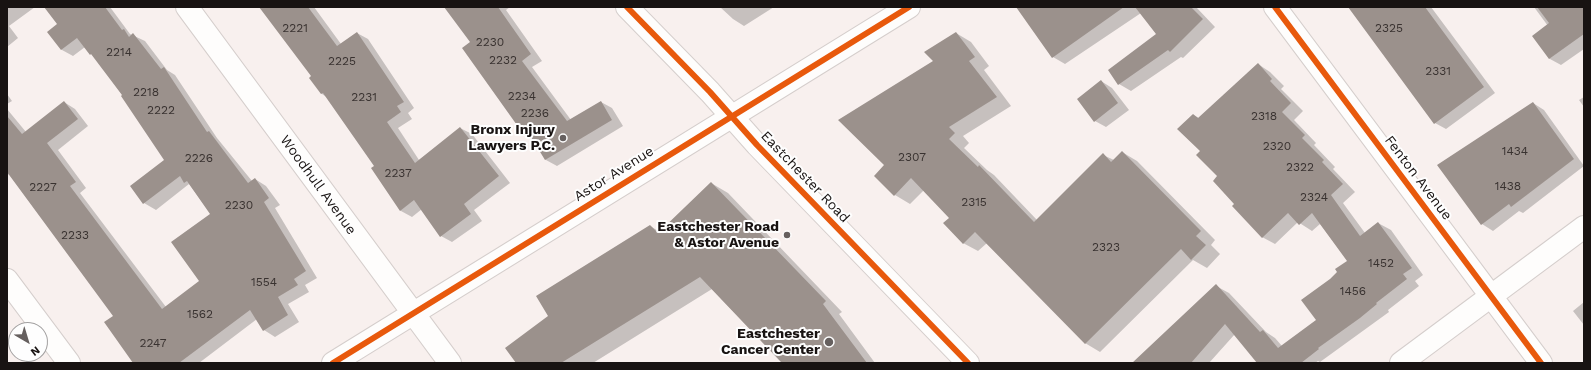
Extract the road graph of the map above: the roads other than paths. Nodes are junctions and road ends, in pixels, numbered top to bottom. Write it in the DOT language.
graph roads {
  1 [pos="187,7"];
  2 [pos="627,7"];
  3 [pos="909,7"];
  4 [pos="1275,7"];
  5 [pos="730,117"];
  6 [pos="1584,227"];
  7 [pos="7,280"];
  8 [pos="1491,296"];
  9 [pos="413,313"];
  10 [pos="69,363"];
  11 [pos="333,363"];
  12 [pos="450,363"];
  13 [pos="968,363"];
  14 [pos="1401,363"];
  15 [pos="1541,363"];
  1 -- 9 [label="street, Woodhull Avenue"];
  2 -- 5 [label="street, Eastchester Road"];
  3 -- 5 [label="street, Astor Avenue"];
  4 -- 8 [label="street, Fenton Avenue"];
  5 -- 9 [label="street, Astor Avenue"];
  5 -- 13 [label="street, Eastchester Road"];
  6 -- 8 [label="street"];
  7 -- 10 [label="street"];
  8 -- 14 [label="street"];
  8 -- 15 [label="street, Fenton Avenue"];
  9 -- 11 [label="street, Astor Avenue"];
  9 -- 12 [label="street, Woodhull Avenue"];
}
